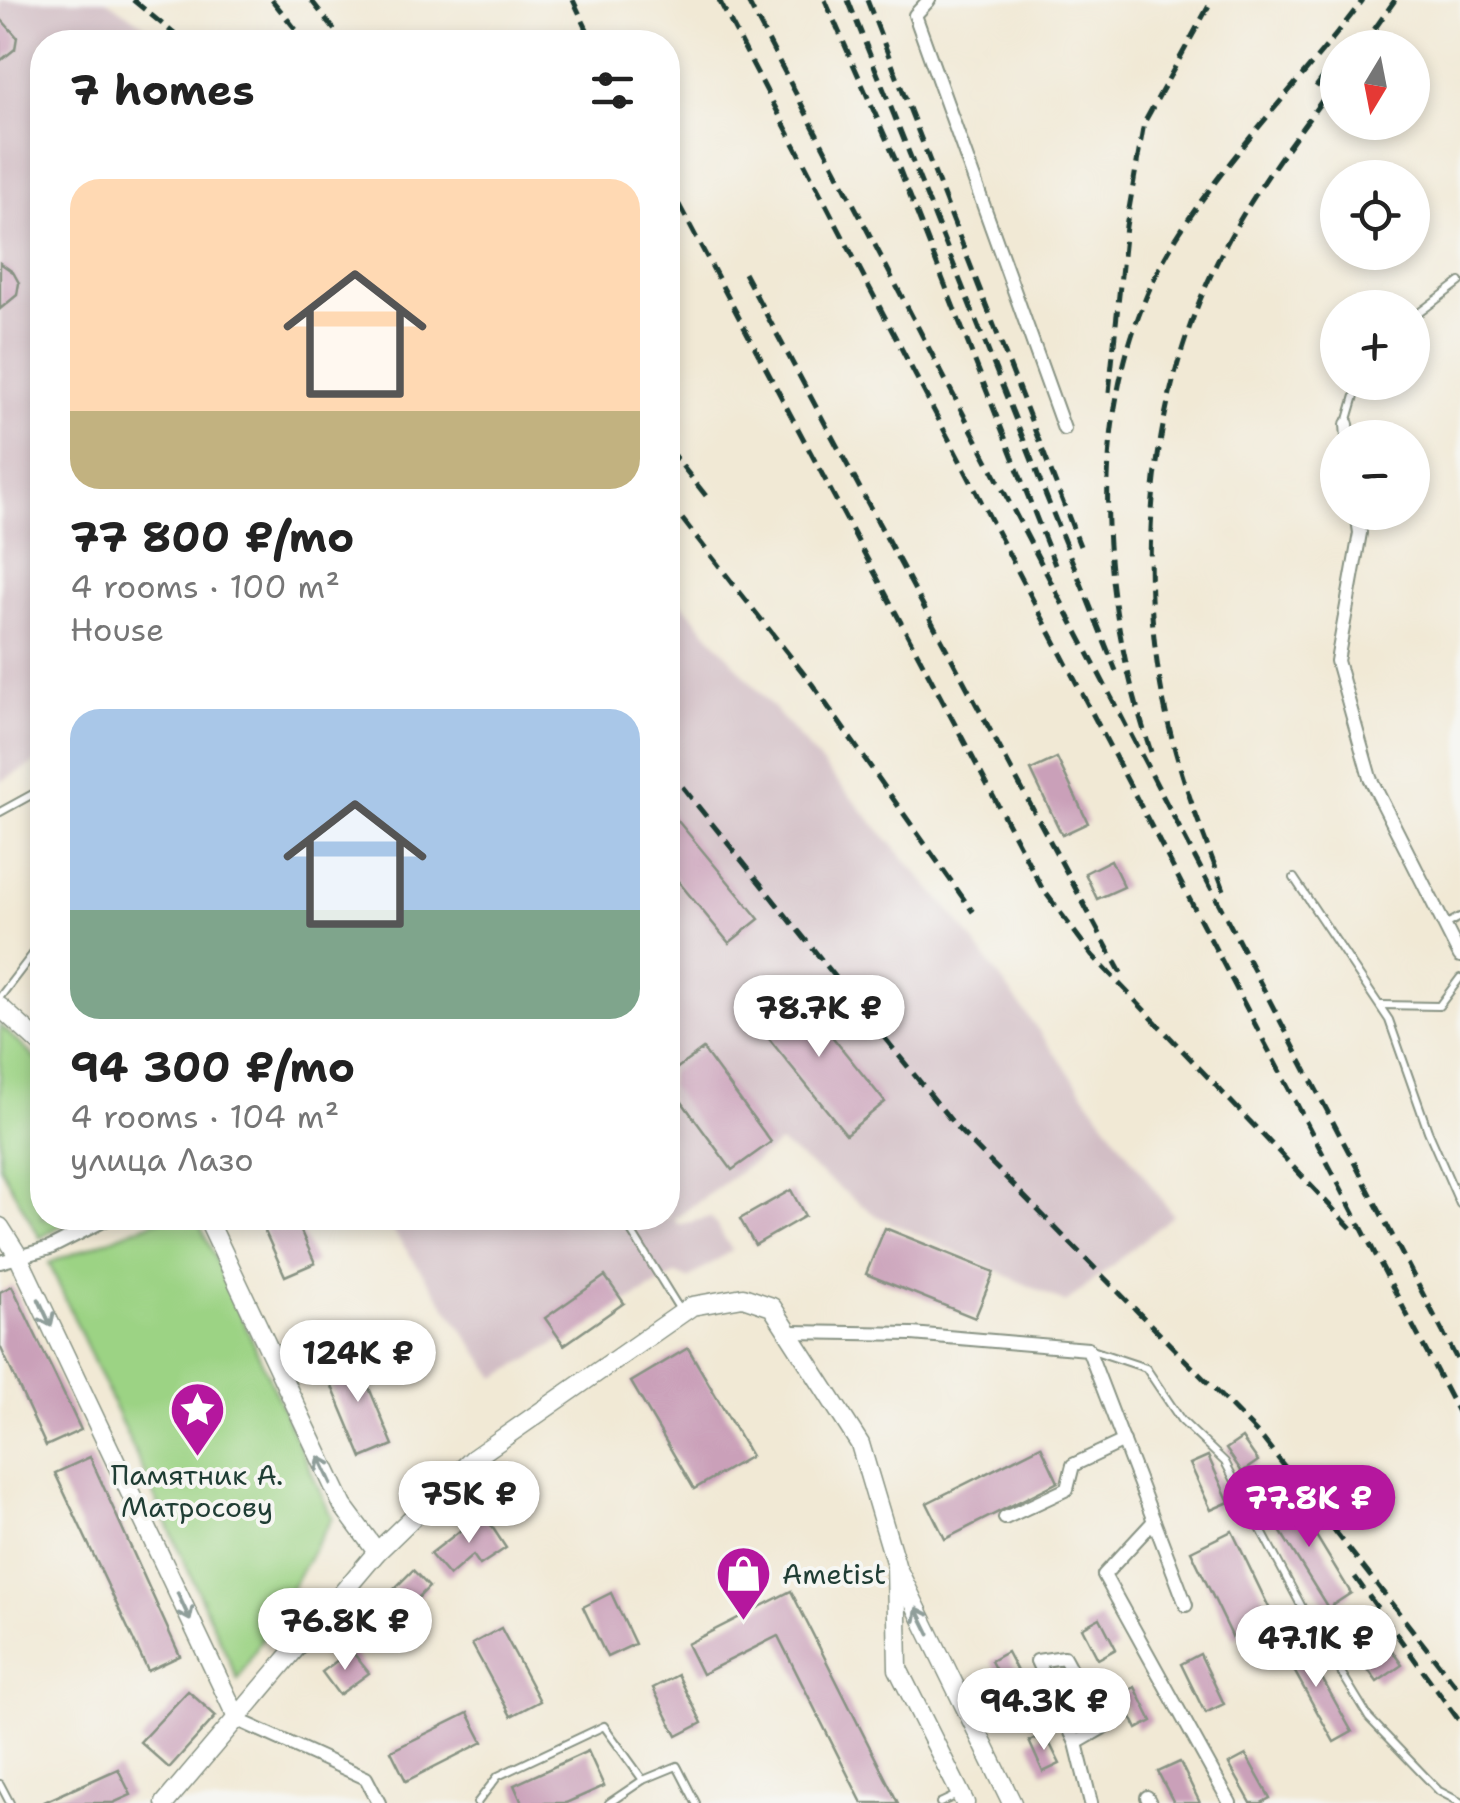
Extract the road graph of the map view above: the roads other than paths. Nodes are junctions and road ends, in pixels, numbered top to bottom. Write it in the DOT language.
graph roads {
  1 [pos="929,0"];
  2 [pos="1460,282"];
  3 [pos="1430,304"];
  4 [pos="1064,429"];
  5 [pos="1360,530"];
  6 [pos="30,796"];
  7 [pos="0,812"];
  8 [pos="1294,878"];
  9 [pos="1460,917"];
  10 [pos="1444,926"];
  11 [pos="1460,956"];
  12 [pos="30,958"];
  13 [pos="1460,978"];
  14 [pos="0,997"];
  15 [pos="1379,1005"];
  16 [pos="0,1007"];
  17 [pos="30,1034"];
  18 [pos="1460,1204"];
  19 [pos="0,1227"];
  20 [pos="85,1230"];
  21 [pos="213,1230"];
  22 [pos="630,1230"];
  23 [pos="9,1258"];
  24 [pos="682,1314"];
  25 [pos="791,1332"];
  26 [pos="1088,1348"];
  27 [pos="1124,1442"];
  28 [pos="1005,1518"];
  29 [pos="1154,1521"];
  30 [pos="377,1552"];
  31 [pos="896,1566"];
  32 [pos="1186,1605"];
  33 [pos="238,1720"];
  34 [pos="1076,1743"];
  35 [pos="643,1780"];
  36 [pos="0,1784"];
  37 [pos="963,1798"];
  38 [pos="1460,1802"];
  39 [pos="10,1803"];
  40 [pos="165,1803"];
  41 [pos="379,1803"];
  42 [pos="477,1803"];
  43 [pos="609,1803"];
  44 [pos="696,1803"];
  45 [pos="940,1803"];
  46 [pos="1012,1803"];
  47 [pos="1092,1803"];
  48 [pos="1230,1803"];
  1 -- 4 [label="street"];
  2 -- 3 [label="lane"];
  5 -- 10 [label="street"];
  6 -- 7 [label="lane"];
  8 -- 15 [label="lane"];
  9 -- 10 [label="lane"];
  10 -- 11 [label="street"];
  12 -- 14 [label="lane"];
  13 -- 15 [label="lane"];
  15 -- 18 [label="lane"];
  16 -- 17 [label="street"];
  19 -- 23 [label="street"];
  20 -- 23 [label="street"];
  30 -- 21 [label="street, one-way"];
  22 -- 24 [label="lane"];
  23 -- 33 [label="street, one-way"];
  24 -- 25 [label="street"];
  24 -- 30 [label="street"];
  25 -- 26 [label="street"];
  25 -- 31 [label="street"];
  26 -- 27 [label="street"];
  26 -- 38 [label="lane"];
  27 -- 28 [label="street"];
  27 -- 29 [label="street"];
  29 -- 32 [label="street"];
  29 -- 48 [label="street"];
  30 -- 33 [label="street"];
  31 -- 37 [label="street"];
  46 -- 31 [label="street, one-way"];
  33 -- 40 [label="street"];
  33 -- 41 [label="street"];
  34 -- 34 [label="street"];
  34 -- 47 [label="street"];
  35 -- 42 [label="lane"];
  35 -- 43 [label="lane"];
  35 -- 44 [label="lane"];
  36 -- 39 [label="lane"];
  37 -- 45 [label="lane"];
}
